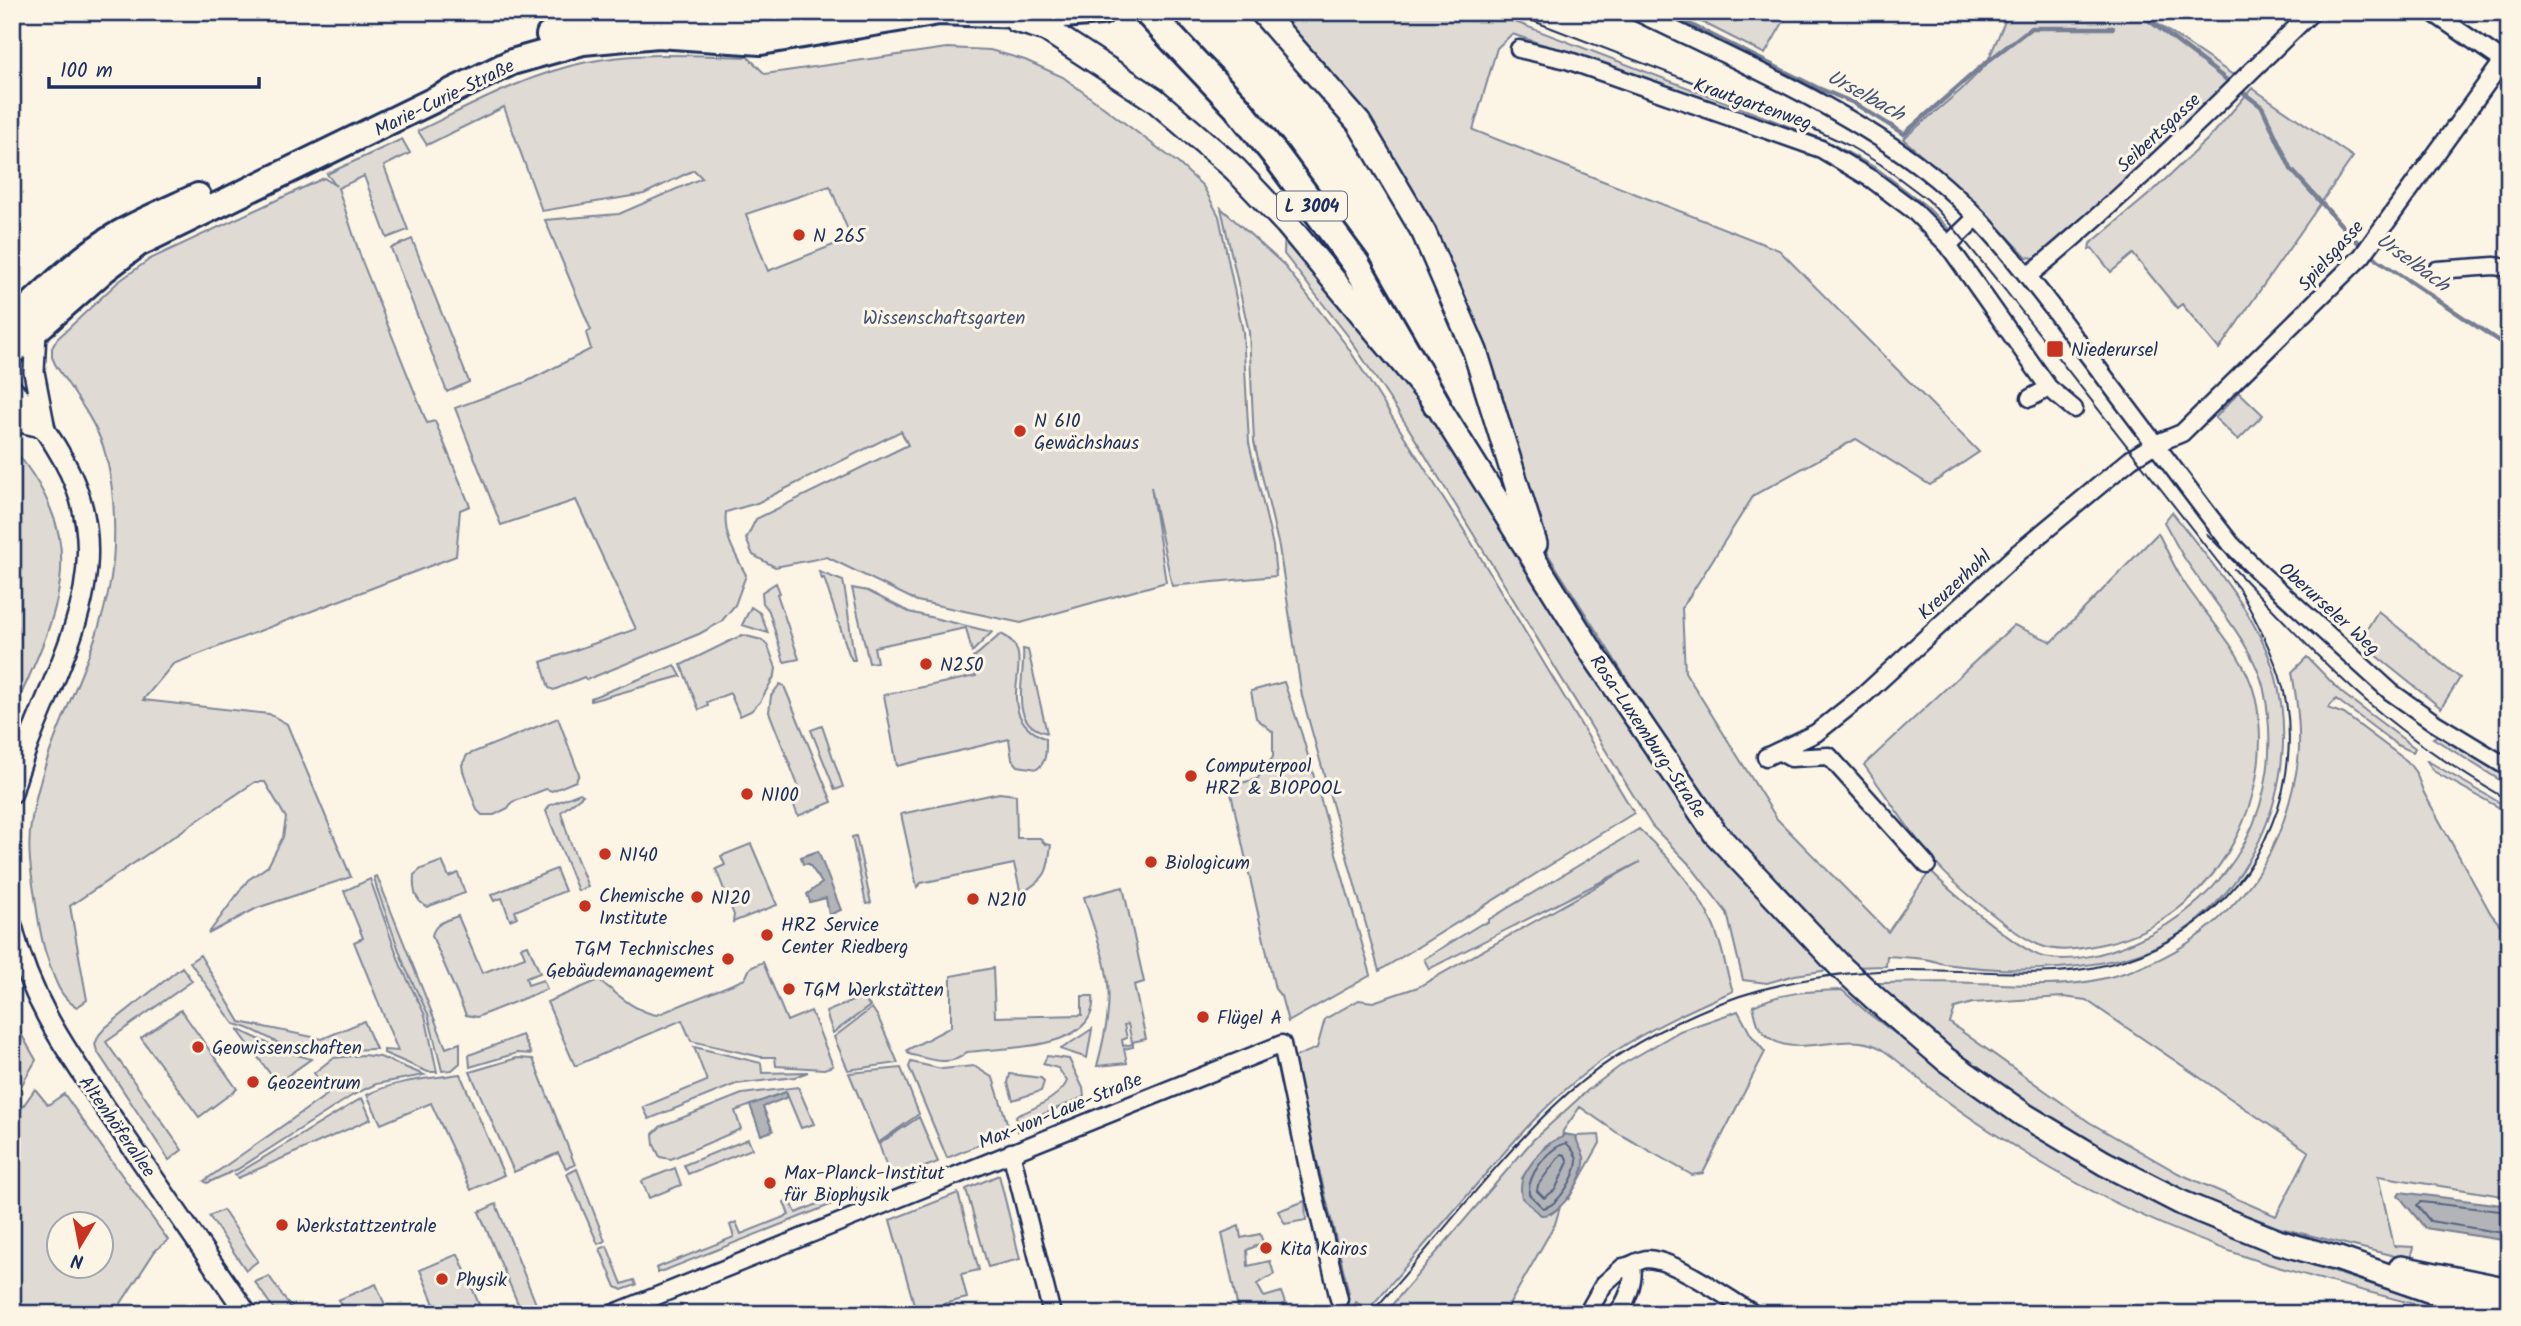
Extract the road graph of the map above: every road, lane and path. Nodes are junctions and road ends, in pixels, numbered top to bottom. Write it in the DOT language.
graph roads {
  1 [pos="846,12"];
  2 [pos="1102,12"];
  3 [pos="1262,12"];
  4 [pos="1637,12"];
  5 [pos="2312,12"];
  6 [pos="2432,12"];
  7 [pos="992,14"];
  8 [pos="1155,20"];
  9 [pos="1519,49"];
  10 [pos="2506,62"];
  11 [pos="1977,217"];
  12 [pos="1948,245"];
  13 [pos="2509,268"];
  14 [pos="2437,270"];
  15 [pos="2028,276"];
  16 [pos="22,318"];
  17 [pos="12,352"];
  18 [pos="12,388"];
  19 [pos="2049,388"];
  20 [pos="2030,398"];
  21 [pos="1436,403"];
  22 [pos="2074,409"];
  23 [pos="12,420"];
  24 [pos="45,428"];
  25 [pos="2155,444"];
  26 [pos="1545,574"];
  27 [pos="2509,768"];
  28 [pos="12,793"];
  29 [pos="1927,864"];
  30 [pos="12,926"];
  31 [pos="1011,1152"];
  32 [pos="2339,1259"];
  33 [pos="1632,1266"];
  34 [pos="2509,1290"];
  35 [pos="1339,1299"];
  36 [pos="649,1306"];
  37 [pos="2509,1312"];
  38 [pos="247,1314"];
  39 [pos="612,1314"];
  40 [pos="1052,1314"];
  41 [pos="1587,1314"];
  42 [pos="1616,1314"];
  43 [pos="1754,1314"];
  1 -- 16 [label="main road, Marie-Curie-Straße"];
  2 -- 7 [label="main road, Marie-Curie-Straße"];
  3 -- 26 [label="main road"];
  4 -- 11 [label="street, Krautgartenweg"];
  5 -- 15 [label="street, Seibertsgasse"];
  6 -- 10 [label="street"];
  7 -- 16 [label="main road, Marie-Curie-Straße"];
  7 -- 21 [label="main road"];
  8 -- 21 [label="highway, Rosa-Luxemburg-Straße / L 3004"];
  9 -- 12 [label="street, Krautgartenweg"];
  10 -- 25 [label="street, Spielsgasse"];
  11 -- 12 [label="street"];
  11 -- 15 [label="street, Krautgartenweg"];
  12 -- 19 [label="street, Krautgartenweg"];
  13 -- 14 [label="street"];
  15 -- 25 [label="street, Krautgartenweg"];
  16 -- 17 [label="main road, Marie-Curie-Straße"];
  16 -- 24 [label="street"];
  18 -- 24 [label="street"];
  19 -- 20 [label="street"];
  19 -- 22 [label="street, Krautgartenweg"];
  21 -- 26 [label="main road, Rosa-Luxemburg-Straße / L 3004"];
  23 -- 24 [label="street"];
  24 -- 28 [label="street"];
  25 -- 27 [label="street, Oberurseler Weg"];
  25 -- 29 [label="street, Kreuzerhohl"];
  26 -- 32 [label="main road, Rosa-Luxemburg-Straße / L 3004"];
  30 -- 38 [label="street, Altenhöferallee"];
  31 -- 35 [label="street, Max-von-Laue-Straße"];
  31 -- 36 [label="street, Max-von-Laue-Straße"];
  31 -- 40 [label="street"];
  32 -- 34 [label="main road, Rosa-Luxemburg-Straße / L 3004"];
  32 -- 37 [label="main road, Rosa-Luxemburg-Straße / L 3004"];
  33 -- 41 [label="street"];
  33 -- 42 [label="street"];
  33 -- 43 [label="street"];
  36 -- 39 [label="street, Max-von-Laue-Straße"];
}
